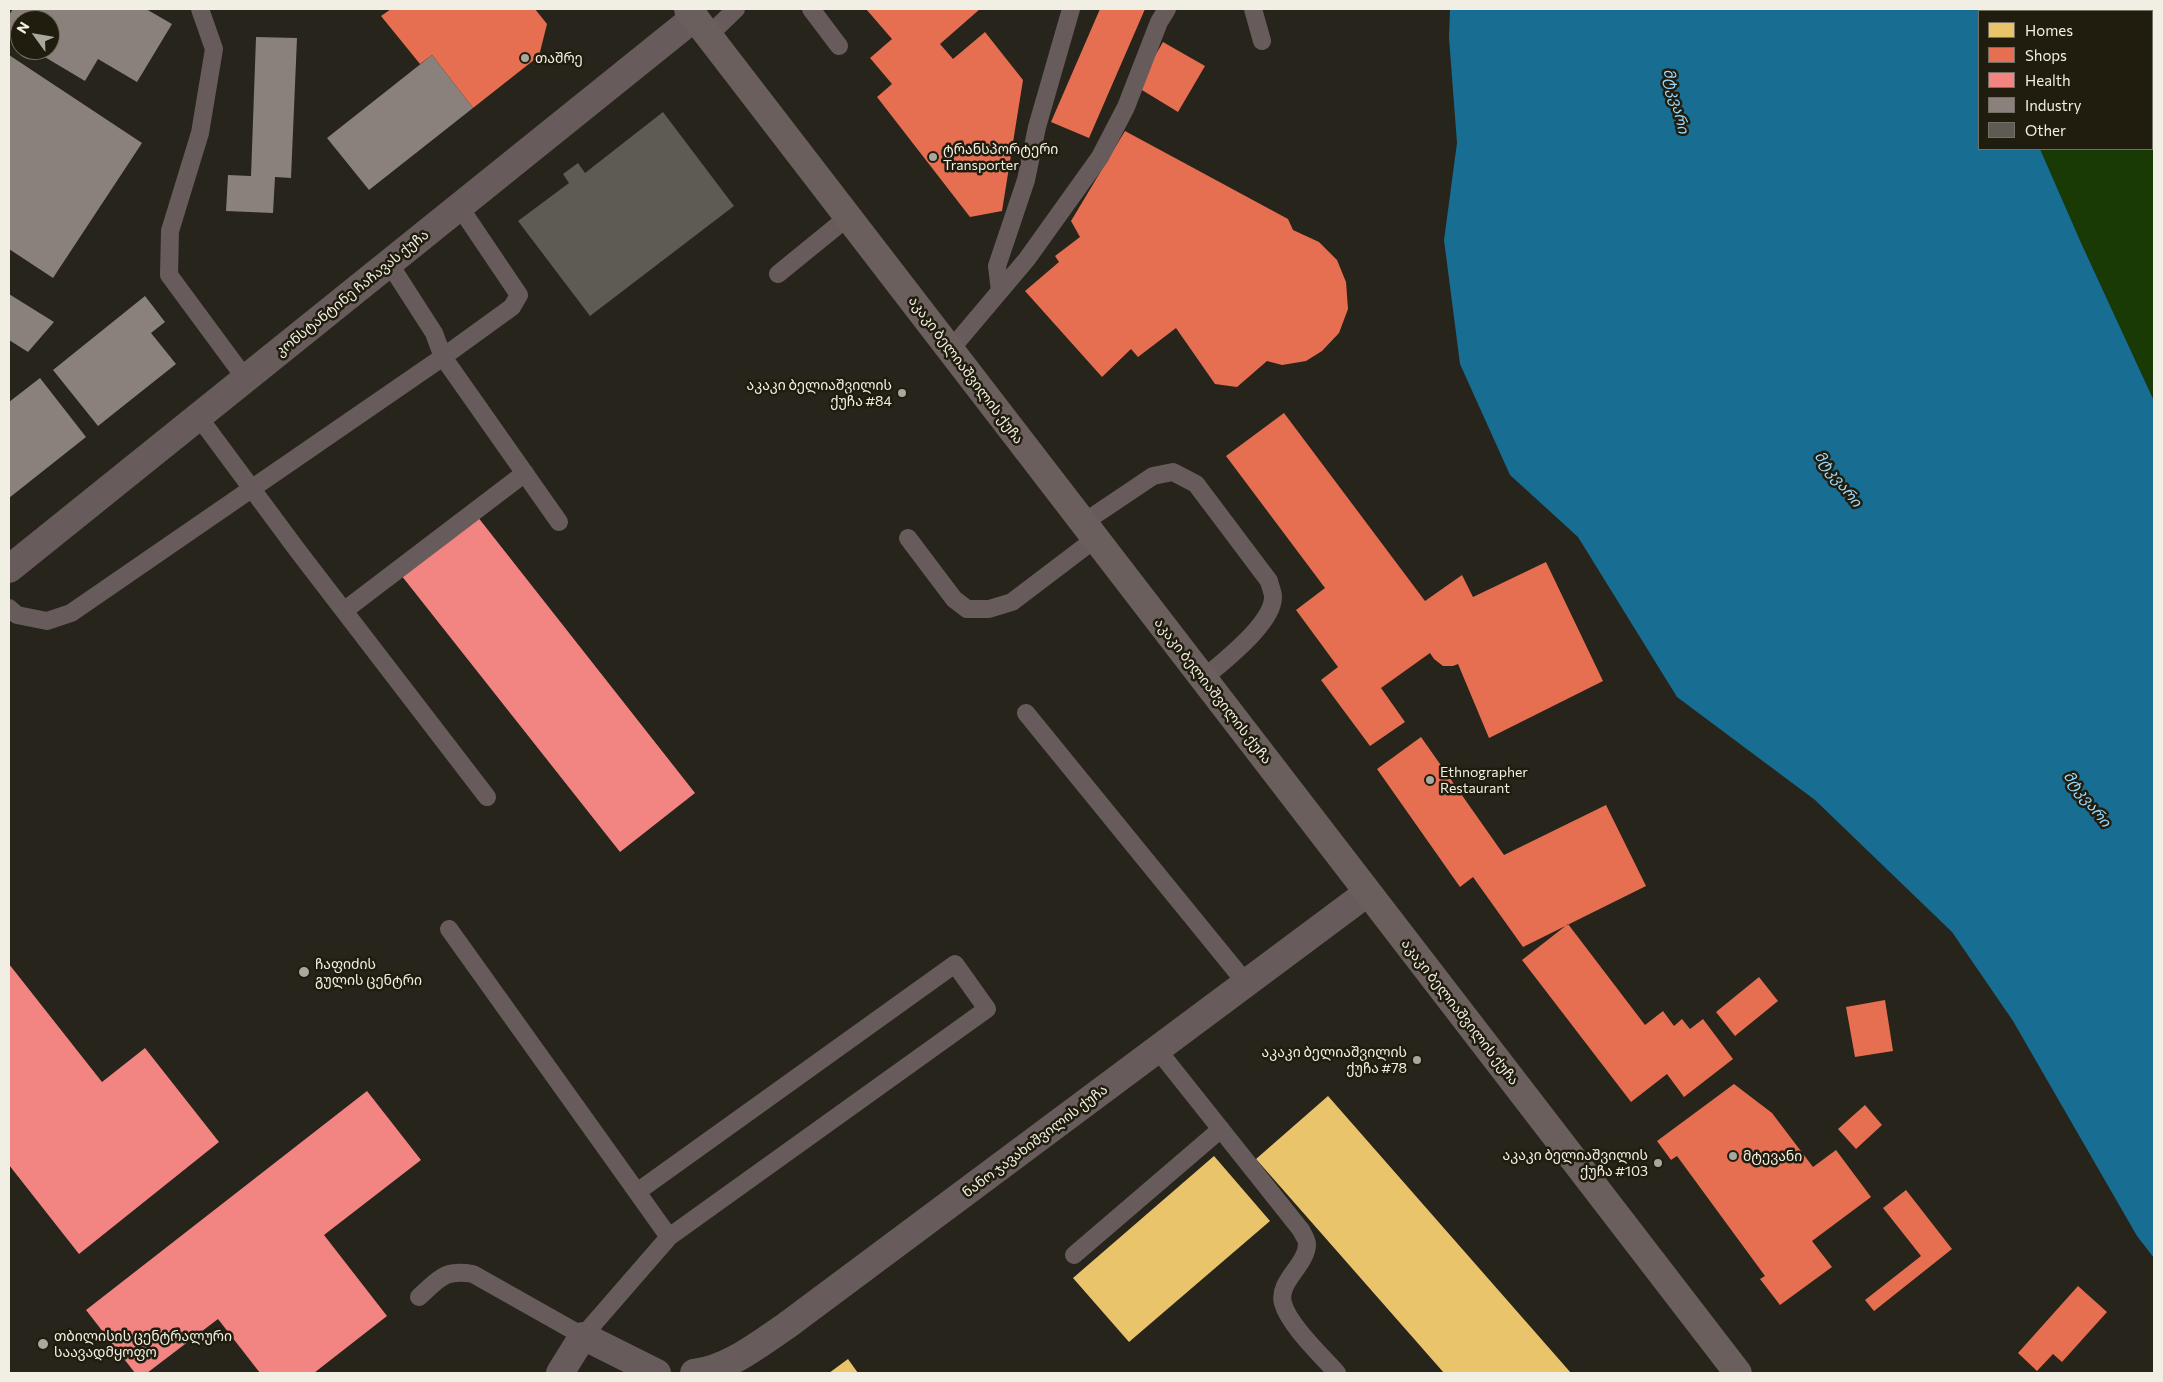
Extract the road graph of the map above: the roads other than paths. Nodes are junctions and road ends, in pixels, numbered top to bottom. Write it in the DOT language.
graph roads {
  1 [pos="200,9"];
  2 [pos="736,9"];
  3 [pos="811,9"];
  4 [pos="1071,9"];
  5 [pos="1167,9"];
  6 [pos="1252,9"];
  7 [pos="697,20"];
  8 [pos="1262,41"];
  9 [pos="839,46"];
  10 [pos="459,206"];
  11 [pos="848,216"];
  12 [pos="389,263"];
  13 [pos="778,274"];
  14 [pos="1000,291"];
  15 [pos="950,349"];
  16 [pos="443,357"];
  17 [pos="246,378"];
  18 [pos="198,416"];
  19 [pos="525,473"];
  20 [pos="253,488"];
  21 [pos="559,522"];
  22 [pos="1089,531"];
  23 [pos="908,538"];
  24 [pos="9,569"];
  25 [pos="9,608"];
  26 [pos="345,610"];
  27 [pos="1203,679"];
  28 [pos="1026,713"];
  29 [pos="487,797"];
  30 [pos="1368,893"];
  31 [pos="449,929"];
  32 [pos="1246,983"];
  33 [pos="1157,1049"];
  34 [pos="1221,1129"];
  35 [pos="637,1192"];
  36 [pos="669,1237"];
  37 [pos="1074,1255"];
  38 [pos="419,1297"];
  39 [pos="583,1336"];
  40 [pos="560,1373"];
  41 [pos="657,1373"];
  42 [pos="694,1373"];
  43 [pos="1336,1373"];
  44 [pos="1738,1373"];
  1 -- 17 [label="lane"];
  2 -- 7 [label="lane"];
  3 -- 9 [label="lane"];
  4 -- 14 [label="lane"];
  5 -- 14 [label="lane"];
  6 -- 8 [label="lane"];
  7 -- 10 [label="street, კონსტანტინე ჩაჩავას ქუჩა"];
  7 -- 11 [label="main road, აკაკი ბელიაშვილის ქუჩა"];
  10 -- 12 [label="street, კონსტანტინე ჩაჩავას ქუჩა"];
  10 -- 16 [label="lane"];
  11 -- 13 [label="lane"];
  11 -- 15 [label="main road, აკაკი ბელიაშვილის ქუჩა"];
  12 -- 16 [label="lane"];
  12 -- 17 [label="street, კონსტანტინე ჩაჩავას ქუჩა"];
  14 -- 15 [label="lane"];
  15 -- 22 [label="main road, აკაკი ბელიაშვილის ქუჩა"];
  16 -- 19 [label="lane"];
  16 -- 20 [label="lane"];
  17 -- 18 [label="street, კონსტანტინე ჩაჩავას ქუჩა"];
  18 -- 20 [label="lane"];
  18 -- 24 [label="street, კონსტანტინე ჩაჩავას ქუჩა"];
  19 -- 21 [label="lane"];
  19 -- 26 [label="lane"];
  20 -- 25 [label="lane"];
  20 -- 26 [label="lane"];
  22 -- 23 [label="lane"];
  22 -- 27 [label="main road, აკაკი ბელიაშვილის ქუჩა"];
  22 -- 27 [label="lane"];
  26 -- 29 [label="lane"];
  27 -- 30 [label="main road, აკაკი ბელიაშვილის ქუჩა"];
  28 -- 32 [label="lane"];
  30 -- 32 [label="street, ნანო ჯავახიშვილის ქუჩა"];
  30 -- 44 [label="main road, აკაკი ბელიაშვილის ქუჩა"];
  31 -- 35 [label="lane"];
  32 -- 33 [label="street, ნანო ჯავახიშვილის ქუჩა"];
  33 -- 34 [label="lane"];
  33 -- 42 [label="street, ნანო ჯავახიშვილის ქუჩა"];
  34 -- 37 [label="lane"];
  34 -- 43 [label="lane"];
  35 -- 36 [label="lane"];
  35 -- 36 [label="lane"];
  36 -- 39 [label="lane"];
  38 -- 39 [label="lane"];
  39 -- 40 [label="street"];
  39 -- 41 [label="street"];
}
